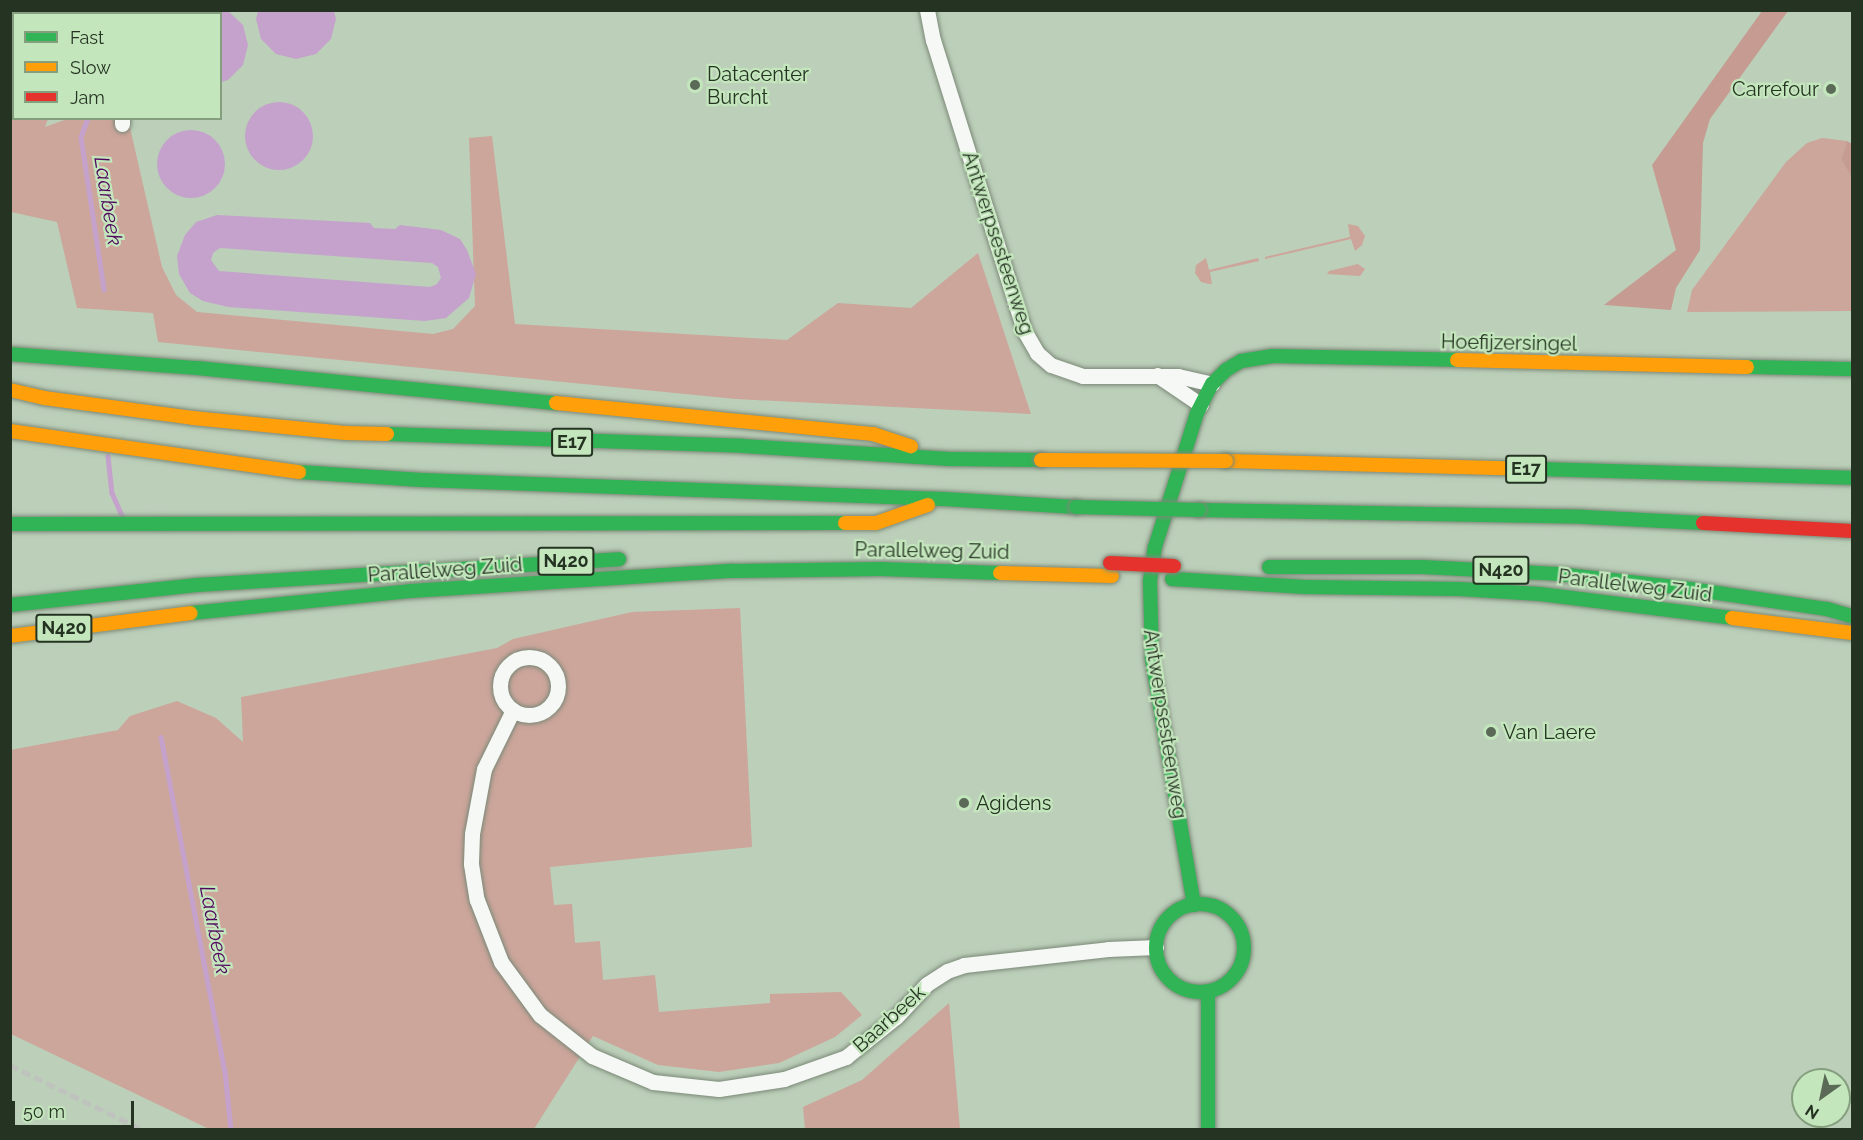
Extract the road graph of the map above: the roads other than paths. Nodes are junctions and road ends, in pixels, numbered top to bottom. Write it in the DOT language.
graph roads {
  1 [pos="927,10"];
  2 [pos="10,354"];
  3 [pos="1814,367"];
  4 [pos="1852,369"];
  5 [pos="1157,375"];
  6 [pos="1846,382"];
  7 [pos="1212,384"];
  8 [pos="10,390"];
  9 [pos="1201,405"];
  10 [pos="10,431"];
  11 [pos="950,459"];
  12 [pos="1852,478"];
  13 [pos="944,499"];
  14 [pos="10,524"];
  15 [pos="1852,531"];
  16 [pos="841,555"];
  17 [pos="629,558"];
  18 [pos="1213,567"];
  19 [pos="1260,567"];
  20 [pos="1111,570"];
  21 [pos="1173,572"];
  22 [pos="1846,599"];
  23 [pos="10,605"];
  24 [pos="1827,609"];
  25 [pos="1852,616"];
  26 [pos="1792,625"];
  27 [pos="1852,633"];
  28 [pos="10,636"];
  29 [pos="1852,648"];
  30 [pos="513,710"];
  31 [pos="1194,905"];
  32 [pos="1156,947"];
  33 [pos="1208,992"];
  34 [pos="1208,1130"];
  1 -- 5 [label="street, Antwerpsesteenweg"];
  2 -- 11 [label="main road"];
  3 -- 4 [label="main road, Hoefijzersingel"];
  3 -- 6 [label="main road, Hoefijzersingel"];
  3 -- 7 [label="main road, Hoefijzersingel"];
  5 -- 7 [label="street, Antwerpsesteenweg"];
  5 -- 9 [label="street"];
  7 -- 9 [label="main road, Antwerpsesteenweg"];
  8 -- 11 [label="main road, E17"];
  9 -- 31 [label="main road, Antwerpsesteenweg"];
  10 -- 13 [label="main road, E17"];
  11 -- 12 [label="main road, E17, bridge"];
  13 -- 14 [label="main road"];
  13 -- 15 [label="main road, E17, bridge"];
  16 -- 20 [label="main road, Parallelweg Zuid / N420"];
  17 -- 23 [label="main road, Parallelweg Zuid / N420"];
  18 -- 21 [label="main road, Parallelweg Zuid / N420"];
  19 -- 24 [label="main road, Parallelweg Zuid / N420"];
  20 -- 21 [label="main road, Parallelweg Zuid / N420, bridge"];
  20 -- 28 [label="main road, Parallelweg Zuid / N420"];
  21 -- 26 [label="main road, Parallelweg Zuid / N420"];
  22 -- 24 [label="main road"];
  24 -- 25 [label="main road, Parallelweg Zuid / N420"];
  26 -- 27 [label="main road, Parallelweg Zuid / N420"];
  26 -- 29 [label="main road"];
  30 -- 32 [label="street, Baarbeek"];
  31 -- 32 [label="main road"];
  31 -- 33 [label="main road"];
  32 -- 33 [label="main road"];
  33 -- 34 [label="main road"];
}
